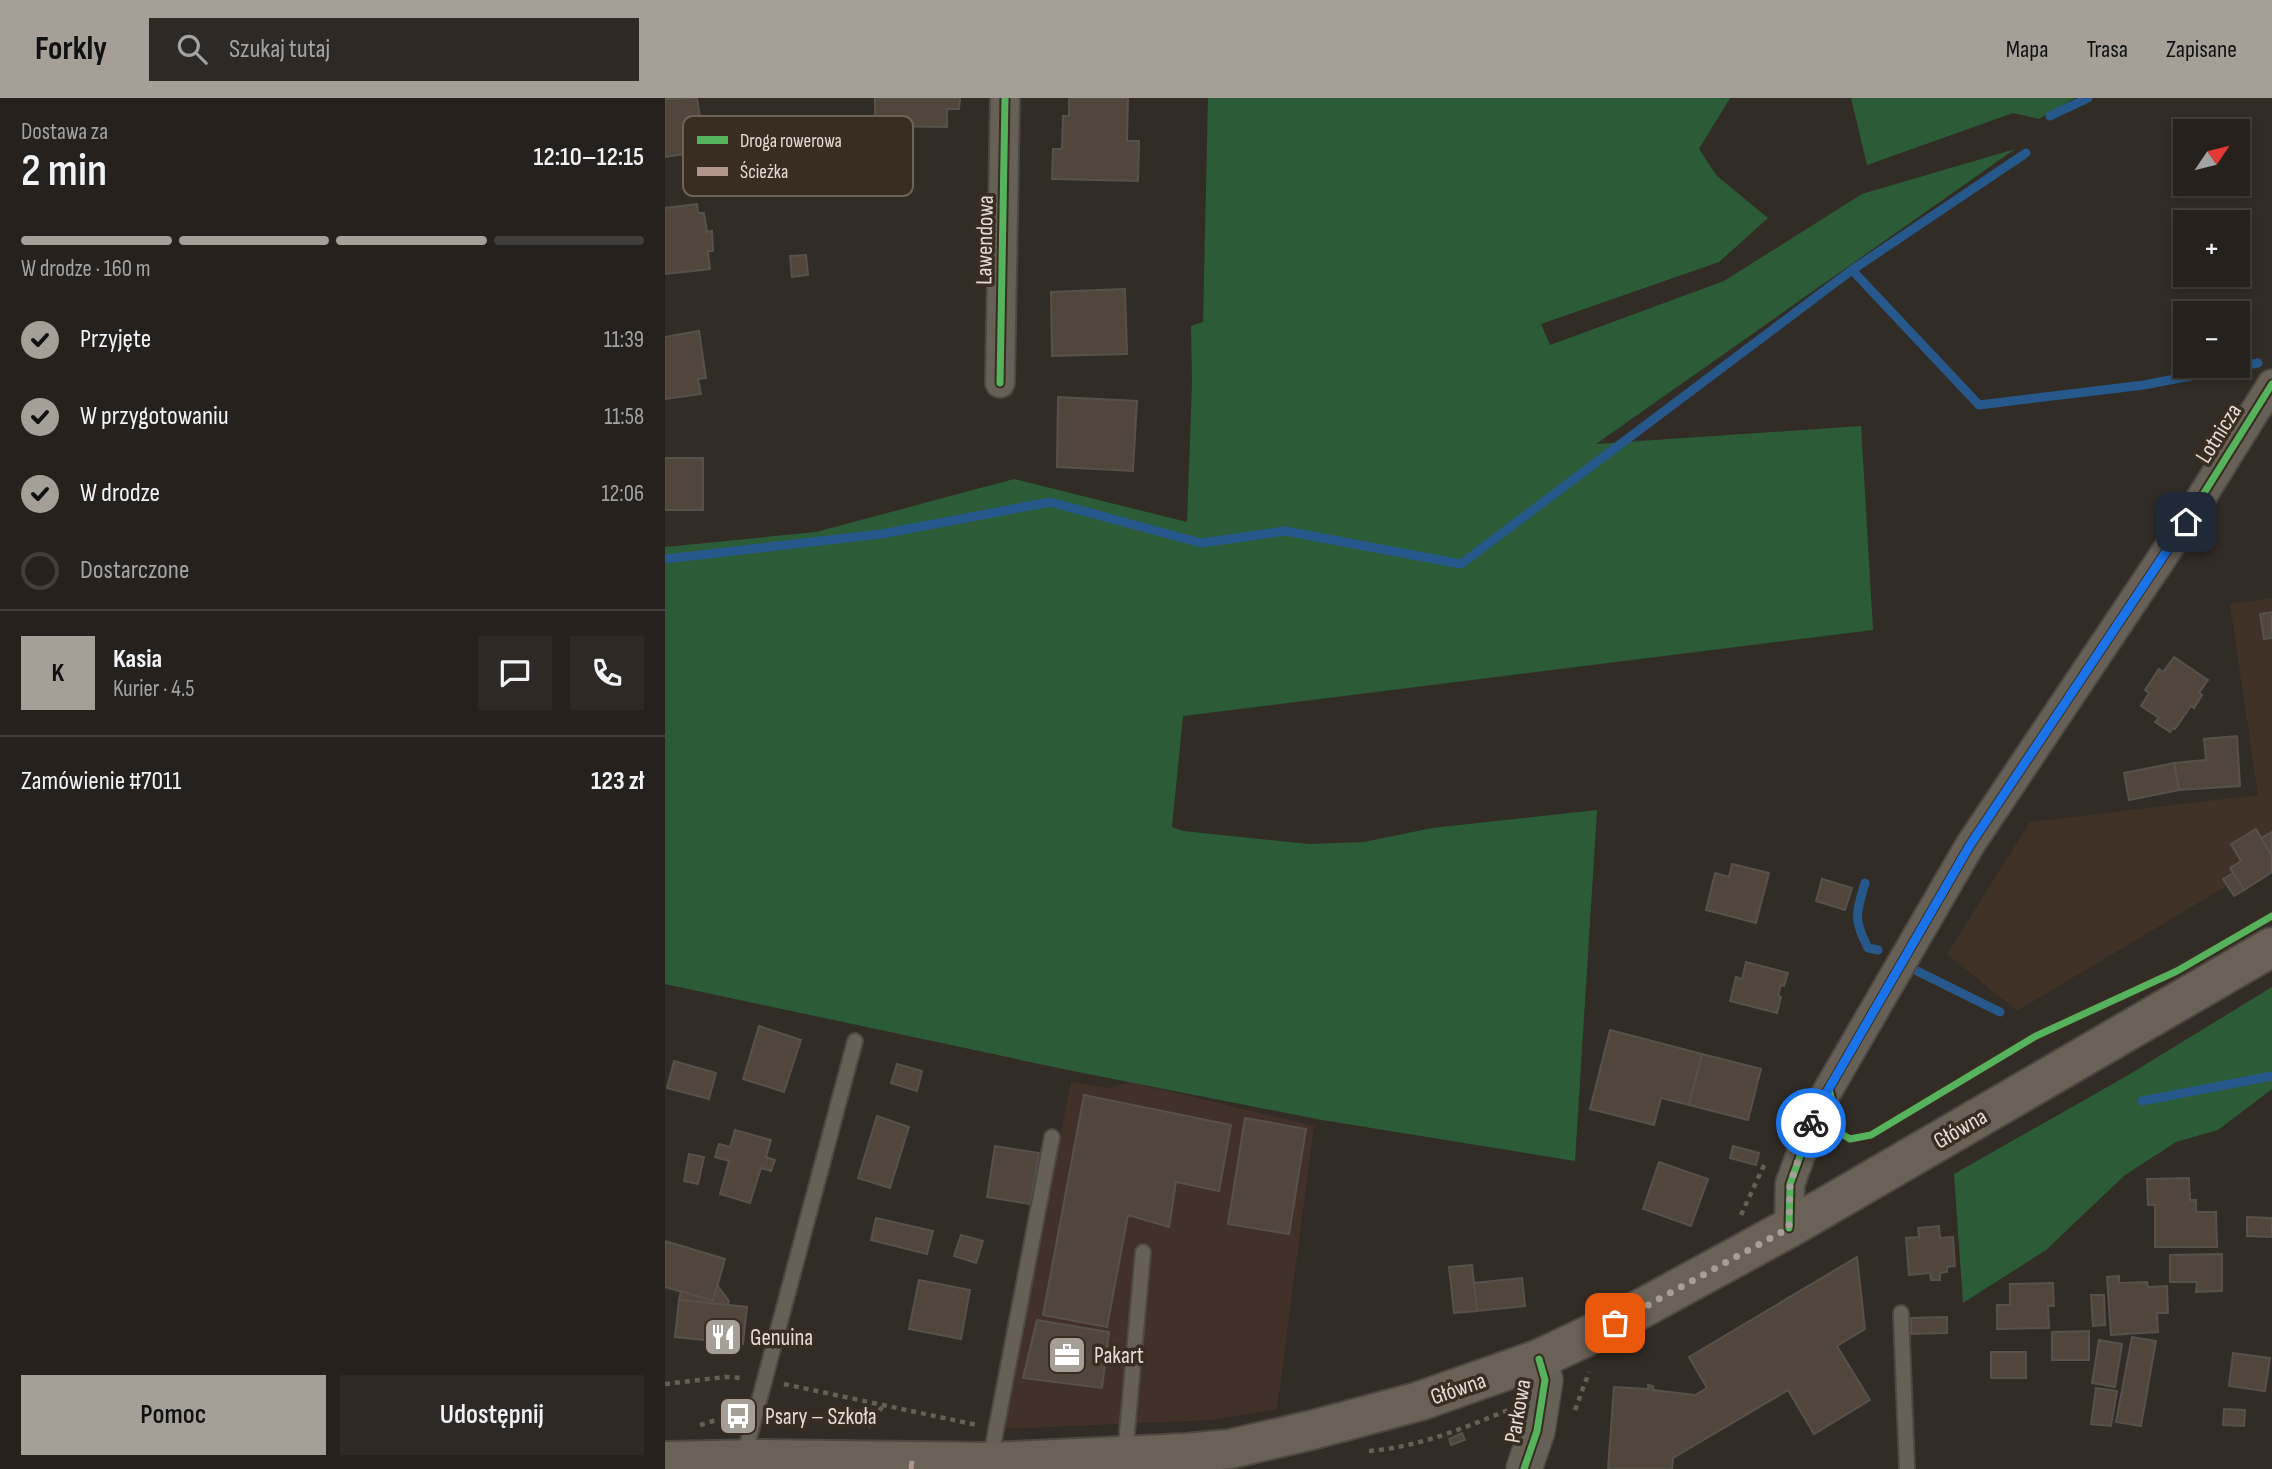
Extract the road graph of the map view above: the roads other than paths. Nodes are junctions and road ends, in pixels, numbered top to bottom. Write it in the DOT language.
graph roads {
  1 [pos="1005,98"];
  2 [pos="999,383"];
  3 [pos="2272,384"];
  4 [pos="2272,947"];
  5 [pos="855,1041"];
  6 [pos="1052,1137"];
  7 [pos="1789,1228"];
  8 [pos="1143,1252"];
  9 [pos="1901,1313"];
  10 [pos="1539,1359"];
  11 [pos="993,1448"];
  12 [pos="1125,1457"];
  13 [pos="744,1459"];
  14 [pos="665,1461"];
  15 [pos="1524,1469"];
  16 [pos="1907,1469"];
  1 -- 2 [label="street, Lawendowa"];
  3 -- 7 [label="street, Lotnicza"];
  4 -- 7 [label="main road, Główna"];
  5 -- 13 [label="lane"];
  6 -- 11 [label="lane"];
  7 -- 10 [label="main road, Główna"];
  8 -- 12 [label="lane"];
  9 -- 16 [label="lane"];
  10 -- 12 [label="main road, Główna"];
  10 -- 15 [label="street, Parkowa"];
  11 -- 12 [label="main road, Główna"];
  11 -- 13 [label="main road, Główna"];
  13 -- 14 [label="main road, Główna"];
}
